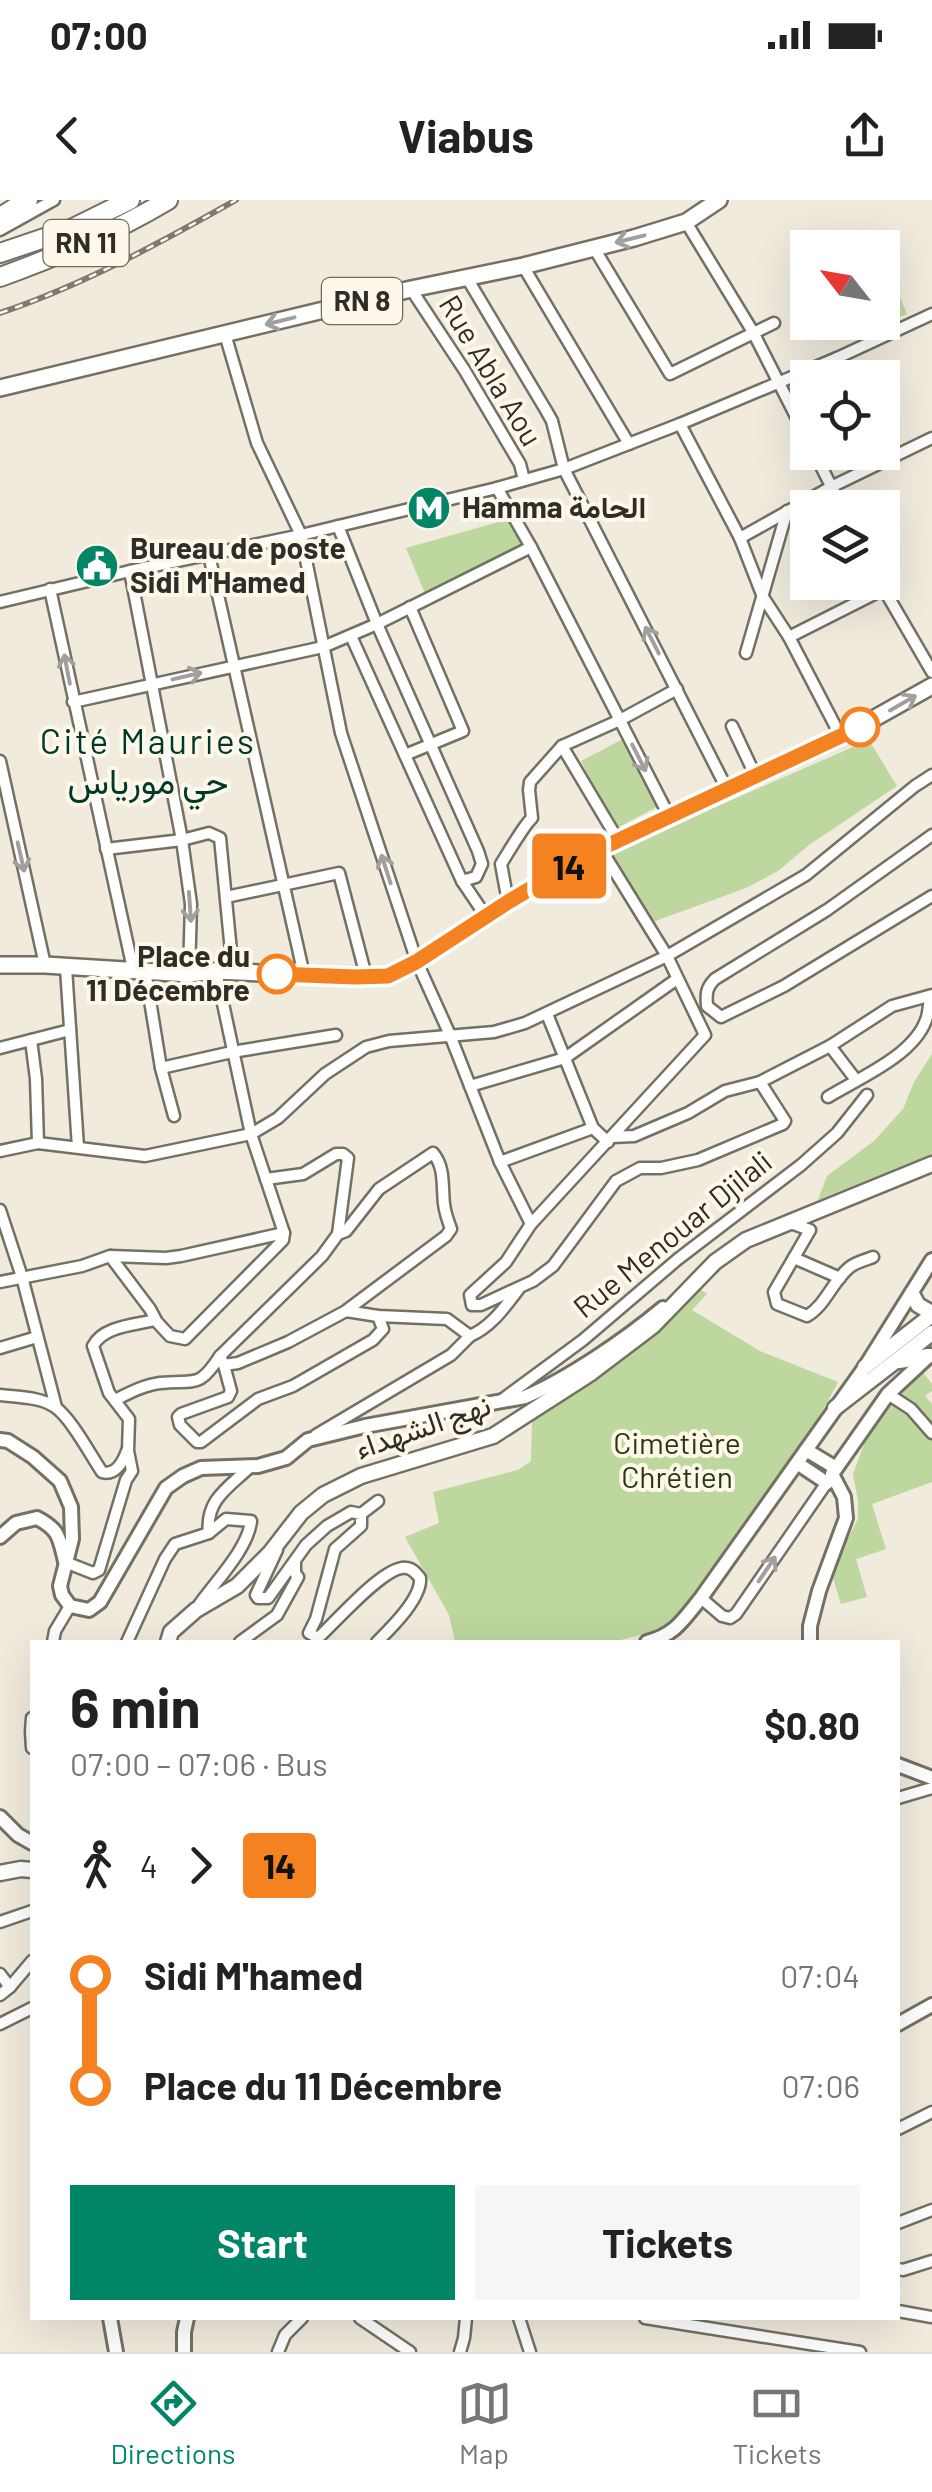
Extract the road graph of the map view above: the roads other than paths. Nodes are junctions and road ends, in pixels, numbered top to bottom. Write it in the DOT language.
graph roads {
  1 [pos="28,200"];
  2 [pos="54,200"];
  3 [pos="130,200"];
  4 [pos="168,200"];
  5 [pos="718,200"];
  6 [pos="0,217"];
  7 [pos="686,222"];
  8 [pos="0,230"];
  9 [pos="594,248"];
  10 [pos="0,253"];
  11 [pos="523,266"];
  12 [pos="0,276"];
  13 [pos="467,278"];
  14 [pos="411,289"];
  15 [pos="930,319"];
  16 [pos="774,323"];
  17 [pos="753,332"];
  18 [pos="225,334"];
  19 [pos="837,358"];
  20 [pos="778,382"];
  21 [pos="0,388"];
  22 [pos="790,405"];
  23 [pos="680,424"];
  24 [pos="932,438"];
  25 [pos="628,444"];
  26 [pos="900,454"];
  27 [pos="564,469"];
  28 [pos="823,470"];
  29 [pos="867,470"];
  30 [pos="524,480"];
  31 [pos="831,487"];
  32 [pos="497,488"];
  33 [pos="833,490"];
  34 [pos="788,511"];
  35 [pos="338,526"];
  36 [pos="302,534"];
  37 [pos="740,538"];
  38 [pos="530,546"];
  39 [pos="209,556"];
  40 [pos="130,571"];
  41 [pos="50,589"];
  42 [pos="762,596"];
  43 [pos="857,600"];
  44 [pos="890,600"];
  45 [pos="0,602"];
  46 [pos="410,607"];
  47 [pos="376,624"];
  48 [pos="351,636"];
  49 [pos="789,638"];
  50 [pos="324,647"];
  51 [pos="746,653"];
  52 [pos="233,665"];
  53 [pos="932,672"];
  54 [pos="150,685"];
  55 [pos="932,686"];
  56 [pos="678,689"];
  57 [pos="74,702"];
  58 [pos="620,720"];
  59 [pos="732,726"];
  60 [pos="841,737"];
  61 [pos="430,744"];
  62 [pos="562,746"];
  63 [pos="405,755"];
  64 [pos="0,762"];
  65 [pos="932,775"];
  66 [pos="756,777"];
  67 [pos="2,783"];
  68 [pos="728,789"];
  69 [pos="670,816"];
  70 [pos="932,835"];
  71 [pos="182,840"];
  72 [pos="618,840"];
  73 [pos="106,849"];
  74 [pos="601,849"];
  75 [pos="462,881"];
  76 [pos="284,886"];
  77 [pos="932,896"];
  78 [pos="226,897"];
  79 [pos="508,902"];
  80 [pos="487,918"];
  81 [pos="667,956"];
  82 [pos="416,962"];
  83 [pos="0,965"];
  84 [pos="45,965"];
  85 [pos="66,968"];
  86 [pos="139,970"];
  87 [pos="225,971"];
  88 [pos="189,974"];
  89 [pos="304,975"];
  90 [pos="366,976"];
  91 [pos="677,978"];
  92 [pos="931,995"];
  93 [pos="548,1014"];
  94 [pos="70,1030"];
  95 [pos="336,1035"];
  96 [pos="450,1035"];
  97 [pos="31,1040"];
  98 [pos="830,1046"];
  99 [pos="0,1048"];
  100 [pos="232,1052"];
  101 [pos="565,1058"];
  102 [pos="161,1068"];
  103 [pos="856,1080"];
  104 [pos="760,1082"];
  105 [pos="470,1086"];
  106 [pos="867,1094"];
  107 [pos="828,1097"];
  108 [pos="174,1116"];
  109 [pos="593,1128"];
  110 [pos="251,1134"];
  111 [pos="610,1139"];
  112 [pos="38,1143"];
  113 [pos="78,1147"];
  114 [pos="0,1151"];
  115 [pos="500,1162"];
  116 [pos="932,1164"];
  117 [pos="266,1179"];
  118 [pos="0,1210"];
  119 [pos="787,1222"];
  120 [pos="531,1224"];
  121 [pos="284,1233"];
  122 [pos="338,1234"];
  123 [pos="110,1256"];
  124 [pos="873,1257"];
  125 [pos="794,1258"];
  126 [pos="932,1260"];
  127 [pos="707,1271"];
  128 [pos="22,1277"];
  129 [pos="840,1278"];
  130 [pos="0,1282"];
  131 [pos="521,1285"];
  132 [pos="912,1294"];
  133 [pos="346,1311"];
  134 [pos="932,1314"];
  135 [pos="378,1316"];
  136 [pos="156,1320"];
  137 [pos="932,1332"];
  138 [pos="470,1336"];
  139 [pos="37,1338"];
  140 [pos="0,1348"];
  141 [pos="930,1355"];
  142 [pos="222,1360"];
  143 [pos="879,1365"];
  144 [pos="888,1394"];
  145 [pos="0,1396"];
  146 [pos="115,1400"];
  147 [pos="498,1403"];
  148 [pos="56,1407"];
  149 [pos="834,1408"];
  150 [pos="932,1432"];
  151 [pos="0,1440"];
  152 [pos="308,1440"];
  153 [pos="806,1450"];
  154 [pos="128,1451"];
  155 [pos="796,1464"];
  156 [pos="250,1466"];
  157 [pos="832,1475"];
  158 [pos="378,1501"];
  159 [pos="361,1514"];
  160 [pos="209,1533"];
  161 [pos="284,1534"];
  162 [pos="0,1537"];
  163 [pos="66,1562"];
  164 [pos="295,1562"];
  165 [pos="700,1598"];
  166 [pos="70,1606"];
  167 [pos="196,1610"];
  168 [pos="676,1633"];
  169 [pos="53,1640"];
  170 [pos="128,1640"];
  171 [pos="169,1640"];
  172 [pos="243,1640"];
  173 [pos="379,1640"];
  174 [pos="810,1640"];
  175 [pos="900,1766"];
  176 [pos="932,1778"];
  177 [pos="932,1788"];
  178 [pos="900,1797"];
  179 [pos="0,1817"];
  180 [pos="30,1842"];
  181 [pos="30,1870"];
  182 [pos="0,1872"];
  183 [pos="30,1912"];
  184 [pos="0,1922"];
  185 [pos="30,1963"];
  186 [pos="0,1974"];
  187 [pos="5,1991"];
  188 [pos="932,2005"];
  189 [pos="30,2009"];
  190 [pos="900,2023"];
  191 [pos="0,2024"];
  192 [pos="932,2112"];
  193 [pos="900,2128"];
  194 [pos="932,2210"];
  195 [pos="900,2223"];
  196 [pos="932,2261"];
  197 [pos="900,2269"];
  198 [pos="900,2311"];
  199 [pos="932,2318"];
  200 [pos="110,2320"];
  201 [pos="187,2320"];
  202 [pos="300,2320"];
  203 [pos="363,2320"];
  204 [pos="466,2320"];
  205 [pos="520,2320"];
  206 [pos="656,2320"];
  207 [pos="795,2345"];
  208 [pos="116,2352"];
  209 [pos="184,2352"];
  210 [pos="278,2352"];
  211 [pos="410,2352"];
  212 [pos="460,2352"];
  213 [pos="530,2352"];
  214 [pos="860,2352"];
  1 -- 6 [label="highway"];
  2 -- 8 [label="street"];
  3 -- 10 [label="highway"];
  4 -- 12 [label="highway, RN 11"];
  5 -- 7 [label="main road, RN 8"];
  7 -- 9 [label="main road, RN 8, one-way"];
  7 -- 17 [label="street"];
  9 -- 11 [label="main road, RN 8"];
  9 -- 17 [label="street"];
  11 -- 13 [label="main road, RN 8"];
  11 -- 25 [label="street"];
  13 -- 14 [label="main road, RN 8"];
  13 -- 27 [label="street"];
  14 -- 18 [label="main road, RN 8, one-way"];
  14 -- 30 [label="street, Rue Abla Aou"];
  15 -- 19 [label="street"];
  16 -- 17 [label="street"];
  17 -- 20 [label="street"];
  18 -- 21 [label="main road, RN 8"];
  18 -- 36 [label="street"];
  19 -- 20 [label="street"];
  20 -- 22 [label="street"];
  20 -- 23 [label="street"];
  23 -- 25 [label="street"];
  23 -- 37 [label="street"];
  24 -- 26 [label="street"];
  25 -- 27 [label="street"];
  27 -- 30 [label="street"];
  56 -- 27 [label="street, one-way"];
  28 -- 31 [label="street"];
  29 -- 31 [label="street"];
  30 -- 32 [label="street"];
  31 -- 33 [label="street"];
  31 -- 34 [label="street"];
  32 -- 35 [label="street"];
  32 -- 38 [label="street"];
  34 -- 37 [label="street"];
  34 -- 42 [label="street"];
  35 -- 36 [label="street"];
  35 -- 47 [label="street"];
  36 -- 39 [label="street"];
  36 -- 50 [label="street"];
  37 -- 42 [label="street"];
  38 -- 46 [label="street"];
  38 -- 58 [label="street"];
  39 -- 40 [label="street"];
  39 -- 52 [label="street"];
  40 -- 41 [label="street"];
  40 -- 54 [label="street"];
  41 -- 45 [label="street"];
  57 -- 41 [label="street, one-way"];
  42 -- 49 [label="street"];
  42 -- 51 [label="street"];
  43 -- 49 [label="street"];
  44 -- 53 [label="street"];
  46 -- 47 [label="street"];
  46 -- 61 [label="street"];
  47 -- 48 [label="street"];
  47 -- 61 [label="street"];
  48 -- 50 [label="street"];
  48 -- 63 [label="street"];
  49 -- 60 [label="street"];
  50 -- 52 [label="street"];
  82 -- 50 [label="street, one-way"];
  54 -- 52 [label="street, one-way"];
  52 -- 76 [label="street"];
  54 -- 57 [label="street"];
  54 -- 71 [label="street"];
  60 -- 55 [label="main road, one-way"];
  56 -- 58 [label="street"];
  56 -- 68 [label="street"];
  57 -- 73 [label="street"];
  58 -- 62 [label="street"];
  58 -- 69 [label="street, one-way"];
  59 -- 66 [label="street"];
  60 -- 66 [label="main road"];
  61 -- 63 [label="street"];
  61 -- 75 [label="street"];
  62 -- 72 [label="street"];
  62 -- 79 [label="street"];
  63 -- 75 [label="street"];
  64 -- 67 [label="street"];
  65 -- 81 [label="street"];
  66 -- 68 [label="main road"];
  67 -- 84 [label="street, one-way"];
  68 -- 69 [label="main road"];
  69 -- 72 [label="main road"];
  70 -- 77 [label="street"];
  71 -- 73 [label="street"];
  71 -- 78 [label="street"];
  71 -- 88 [label="street, one-way"];
  72 -- 74 [label="main road"];
  73 -- 86 [label="street"];
  74 -- 79 [label="main road"];
  74 -- 81 [label="street"];
  75 -- 80 [label="street"];
  76 -- 78 [label="street"];
  76 -- 89 [label="street"];
  76 -- 90 [label="street"];
  78 -- 87 [label="street"];
  79 -- 80 [label="main road"];
  80 -- 82 [label="main road"];
  81 -- 91 [label="street"];
  81 -- 93 [label="street"];
  82 -- 90 [label="main road"];
  82 -- 96 [label="street"];
  83 -- 84 [label="main road"];
  84 -- 85 [label="main road"];
  85 -- 86 [label="main road"];
  85 -- 94 [label="street"];
  86 -- 88 [label="main road"];
  86 -- 102 [label="street"];
  87 -- 88 [label="main road"];
  87 -- 89 [label="main road"];
  87 -- 100 [label="street"];
  89 -- 90 [label="main road"];
  91 -- 101 [label="street"];
  91 -- 111 [label="street"];
  92 -- 98 [label="street"];
  92 -- 103 [label="street"];
  93 -- 96 [label="street"];
  93 -- 101 [label="street"];
  94 -- 97 [label="street"];
  94 -- 113 [label="street"];
  95 -- 100 [label="street"];
  96 -- 105 [label="street"];
  96 -- 110 [label="street"];
  97 -- 99 [label="street"];
  97 -- 112 [label="street"];
  98 -- 103 [label="street"];
  98 -- 104 [label="street"];
  100 -- 102 [label="street"];
  100 -- 110 [label="street"];
  101 -- 105 [label="street"];
  101 -- 109 [label="street"];
  102 -- 108 [label="street"];
  103 -- 107 [label="street"];
  104 -- 111 [label="street"];
  104 -- 131 [label="street"];
  105 -- 115 [label="street"];
  106 -- 147 [label="street, Rue Menouar Djilali"];
  109 -- 111 [label="street"];
  109 -- 115 [label="street"];
  110 -- 113 [label="street"];
  110 -- 117 [label="street"];
  111 -- 120 [label="street"];
  112 -- 113 [label="street"];
  112 -- 114 [label="street"];
  115 -- 120 [label="street"];
  116 -- 119 [label="main road, نهج الشهداء"];
  117 -- 121 [label="street"];
  117 -- 122 [label="street"];
  118 -- 128 [label="street"];
  119 -- 125 [label="street"];
  119 -- 127 [label="main road, نهج الشهداء"];
  120 -- 131 [label="street"];
  121 -- 123 [label="street"];
  121 -- 136 [label="street"];
  122 -- 133 [label="street"];
  122 -- 142 [label="street"];
  123 -- 128 [label="street"];
  123 -- 136 [label="street"];
  124 -- 129 [label="street"];
  125 -- 129 [label="street"];
  125 -- 129 [label="street"];
  126 -- 132 [label="street"];
  127 -- 147 [label="street"];
  127 -- 161 [label="main road, نهج الشهداء"];
  128 -- 130 [label="street"];
  128 -- 139 [label="street"];
  131 -- 138 [label="street"];
  132 -- 134 [label="main road"];
  132 -- 143 [label="street"];
  133 -- 135 [label="street"];
  133 -- 142 [label="street"];
  134 -- 143 [label="main road"];
  135 -- 138 [label="street"];
  135 -- 142 [label="street"];
  136 -- 146 [label="street"];
  137 -- 143 [label="main road"];
  138 -- 152 [label="street"];
  139 -- 140 [label="street"];
  139 -- 148 [label="street"];
  141 -- 143 [label="main road"];
  141 -- 144 [label="street"];
  142 -- 146 [label="street"];
  143 -- 149 [label="main road"];
  144 -- 150 [label="street"];
  144 -- 157 [label="street"];
  145 -- 148 [label="street"];
  146 -- 154 [label="street"];
  147 -- 152 [label="street"];
  148 -- 154 [label="street"];
  149 -- 153 [label="street"];
  151 -- 163 [label="street"];
  152 -- 156 [label="street"];
  153 -- 155 [label="street"];
  153 -- 157 [label="street"];
  154 -- 163 [label="street"];
  155 -- 157 [label="street"];
  155 -- 165 [label="street"];
  156 -- 160 [label="street"];
  156 -- 166 [label="street"];
  165 -- 157 [label="street, one-way"];
  157 -- 174 [label="street"];
  158 -- 159 [label="street"];
  159 -- 164 [label="street"];
  159 -- 173 [label="street"];
  160 -- 167 [label="street"];
  160 -- 170 [label="street"];
  161 -- 164 [label="street"];
  161 -- 167 [label="main road, نهج الشهداء"];
  162 -- 163 [label="street"];
  163 -- 166 [label="street"];
  164 -- 172 [label="street"];
  165 -- 168 [label="street"];
  166 -- 169 [label="street"];
  167 -- 171 [label="main road, نهج الشهداء"];
  175 -- 176 [label="street"];
  177 -- 178 [label="street"];
  179 -- 180 [label="street"];
  181 -- 182 [label="main road"];
  183 -- 184 [label="street"];
  185 -- 187 [label="street"];
  186 -- 187 [label="street"];
  188 -- 190 [label="street"];
  189 -- 191 [label="street"];
  192 -- 193 [label="street"];
  194 -- 195 [label="street"];
  196 -- 197 [label="street"];
  198 -- 199 [label="street"];
  200 -- 208 [label="street"];
  201 -- 209 [label="street"];
  202 -- 210 [label="street"];
  203 -- 211 [label="street"];
  204 -- 212 [label="street"];
  205 -- 213 [label="street"];
  206 -- 207 [label="street"];
  207 -- 214 [label="street"];
}
